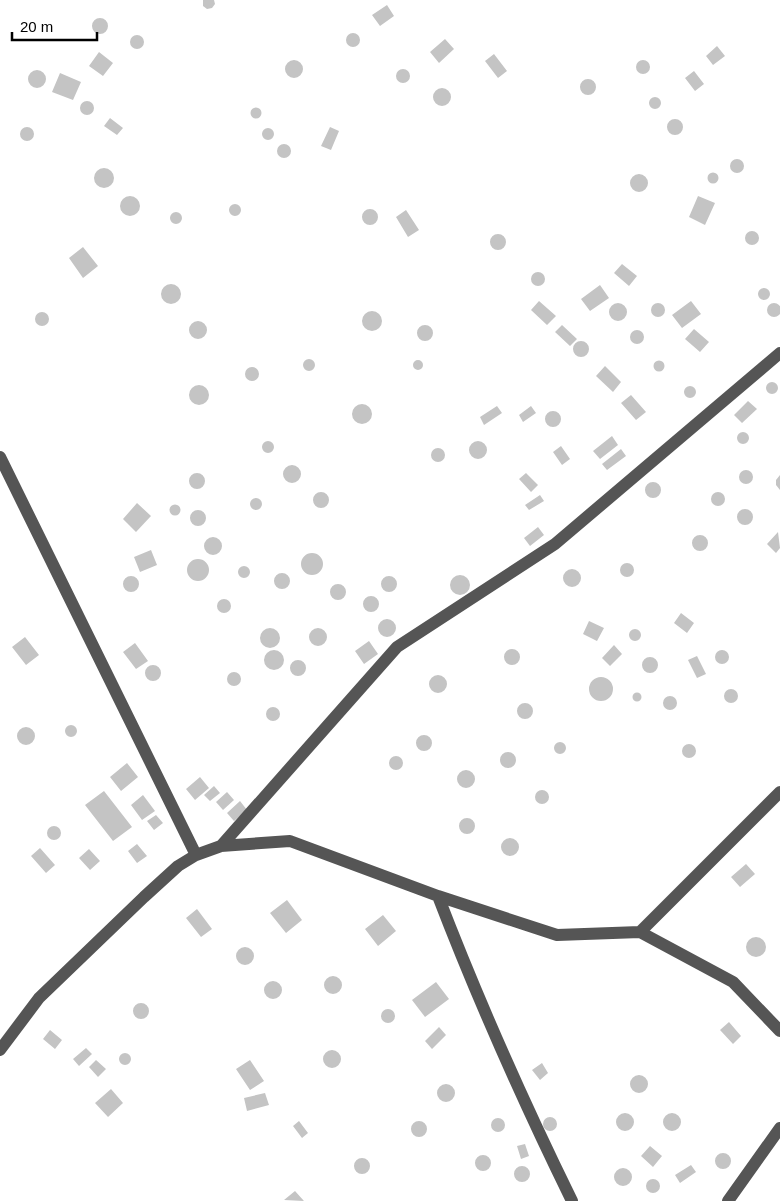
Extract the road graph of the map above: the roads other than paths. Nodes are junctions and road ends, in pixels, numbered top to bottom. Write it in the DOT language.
graph roads {
  1 [pos="780,353"];
  2 [pos="0,457"];
  3 [pos="780,792"];
  4 [pos="221,846"];
  5 [pos="196,855"];
  6 [pos="438,896"];
  7 [pos="640,932"];
  8 [pos="780,1031"];
  9 [pos="0,1050"];
  10 [pos="780,1128"];
  11 [pos="572,1201"];
  12 [pos="728,1201"];
  1 -- 4 [label="street"];
  2 -- 5 [label="street"];
  3 -- 7 [label="street"];
  4 -- 5 [label="street"];
  4 -- 6 [label="street"];
  5 -- 9 [label="street"];
  6 -- 7 [label="street"];
  6 -- 11 [label="street"];
  7 -- 8 [label="street"];
  10 -- 12 [label="street"];
}
